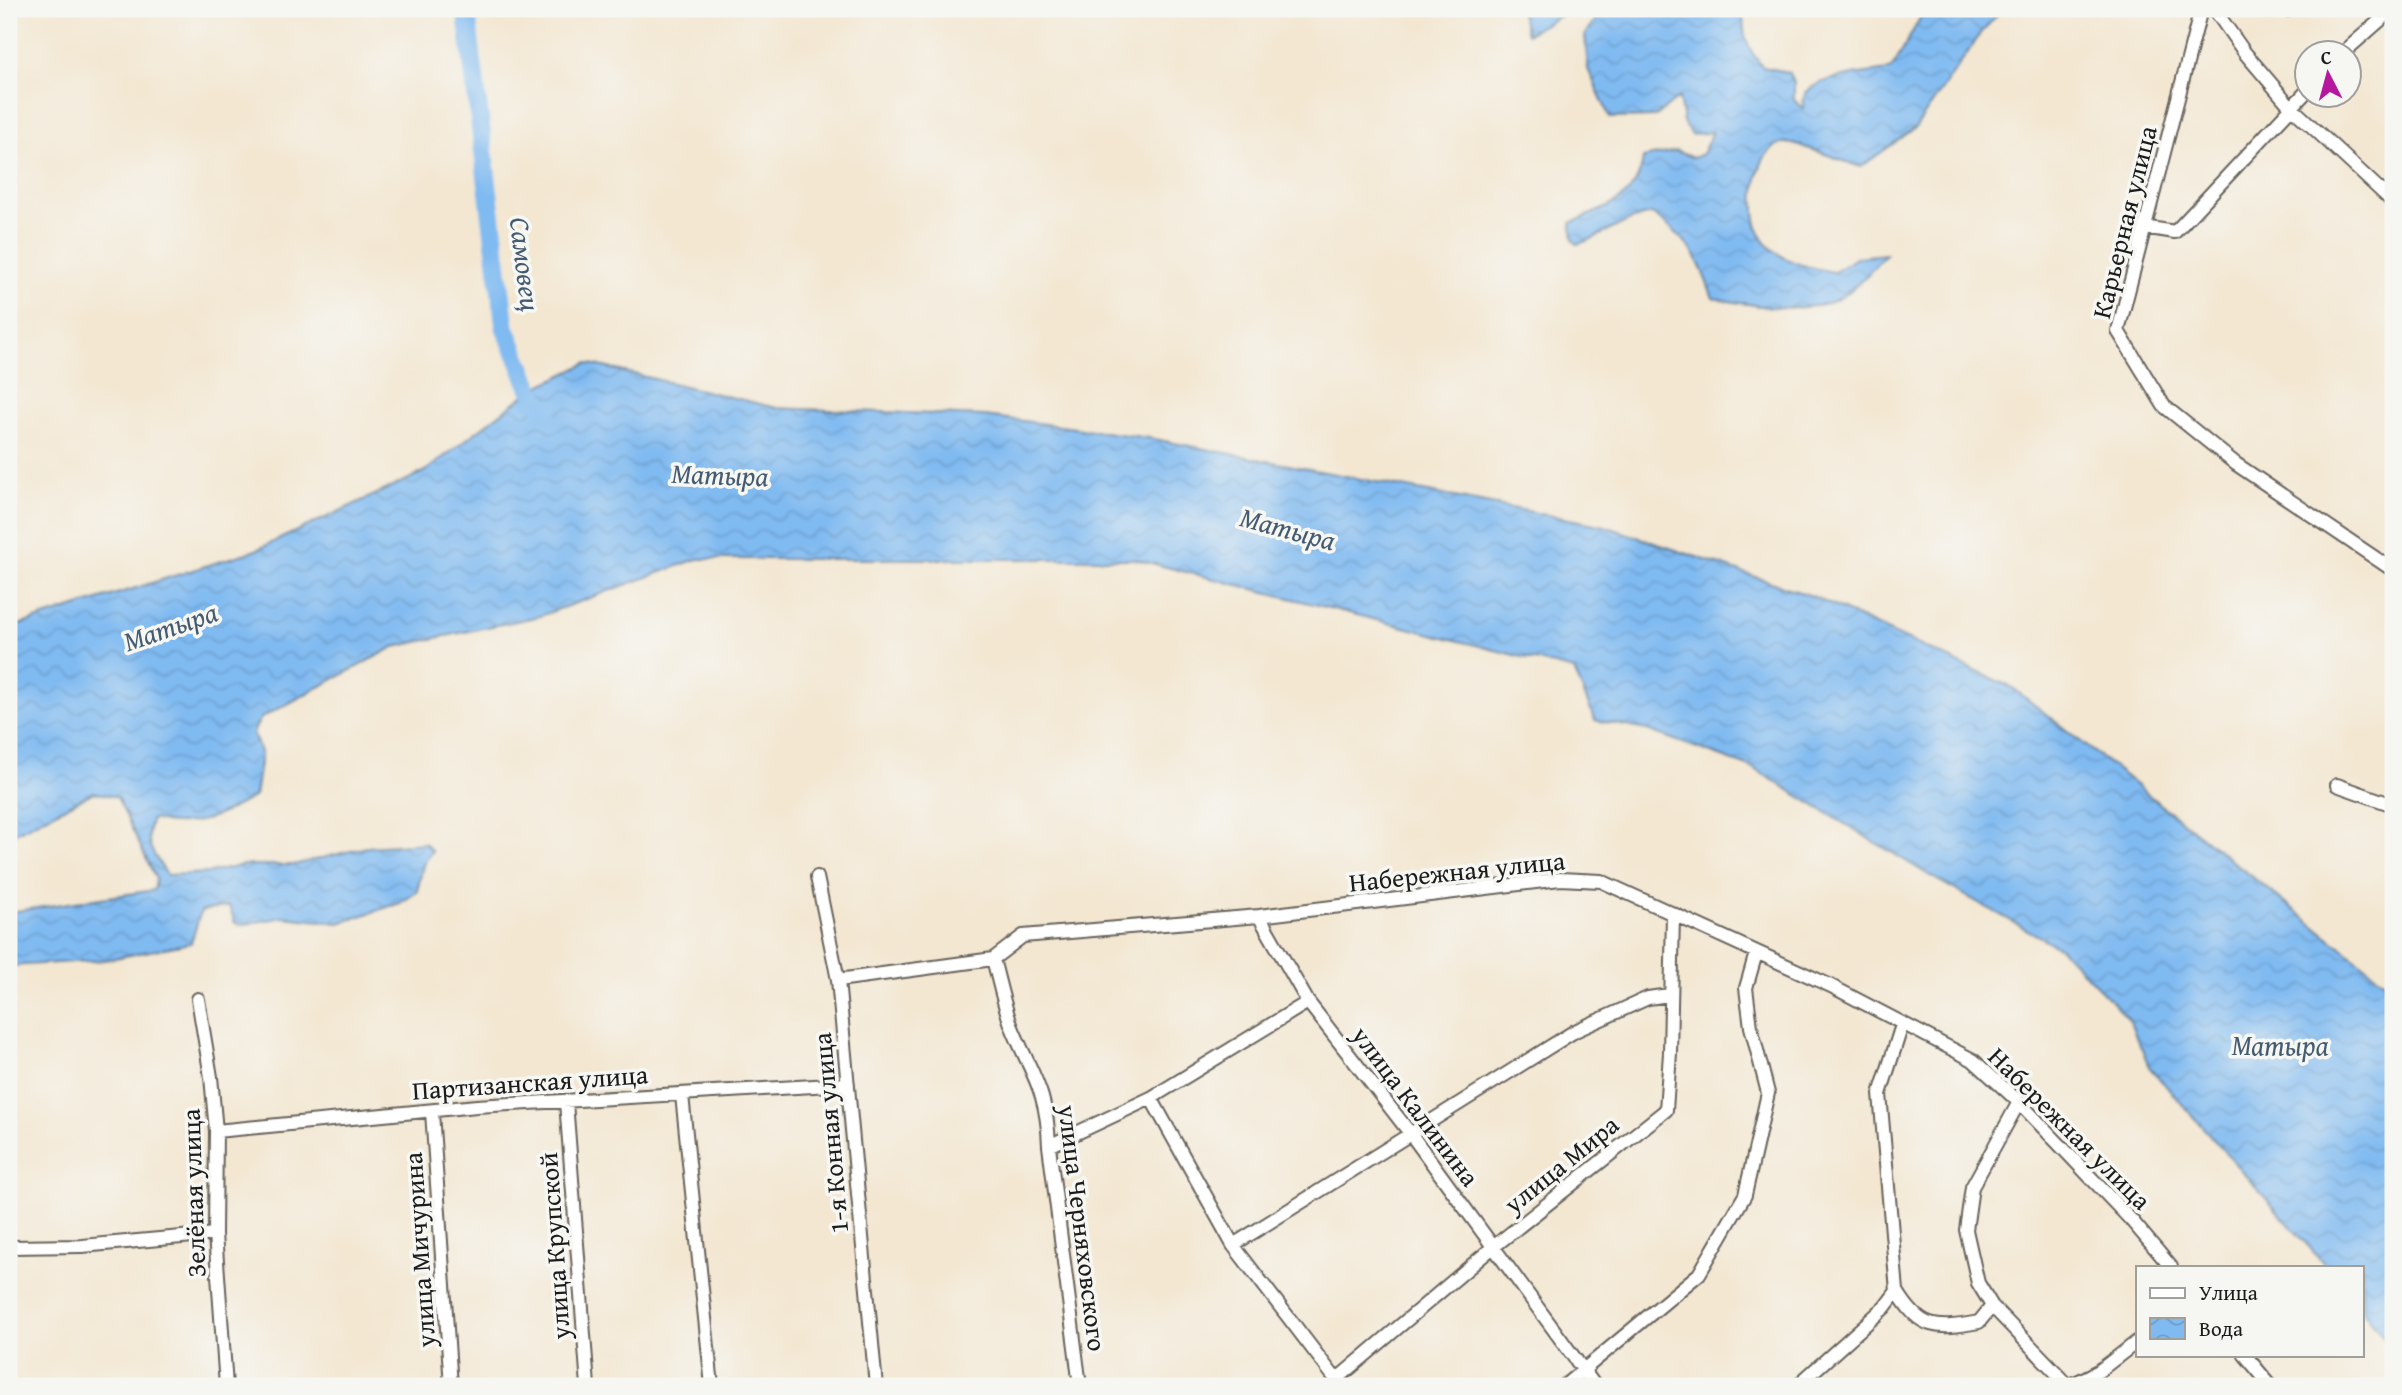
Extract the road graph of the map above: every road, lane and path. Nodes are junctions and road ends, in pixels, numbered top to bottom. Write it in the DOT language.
graph roads {
  1 [pos="2201,9"];
  2 [pos="2214,9"];
  3 [pos="2390,12"];
  4 [pos="2360,38"];
  5 [pos="2294,104"];
  6 [pos="2291,107"];
  7 [pos="2393,202"];
  8 [pos="2143,227"];
  9 [pos="2393,570"];
  10 [pos="2337,785"];
  11 [pos="2393,805"];
  12 [pos="817,877"];
  13 [pos="1673,915"];
  14 [pos="1259,916"];
  15 [pos="1756,953"];
  16 [pos="993,959"];
  17 [pos="838,979"];
  18 [pos="1669,995"];
  19 [pos="198,999"];
  20 [pos="1308,1002"];
  21 [pos="1902,1025"];
  22 [pos="848,1084"];
  23 [pos="682,1094"];
  24 [pos="1151,1098"];
  25 [pos="566,1101"];
  26 [pos="2019,1102"];
  27 [pos="432,1112"];
  28 [pos="216,1132"];
  29 [pos="1410,1133"];
  30 [pos="1049,1146"];
  31 [pos="215,1234"];
  32 [pos="1233,1245"];
  33 [pos="9,1247"];
  34 [pos="1492,1248"];
  35 [pos="2170,1266"];
  36 [pos="1897,1291"];
  37 [pos="1992,1306"];
  38 [pos="2136,1343"];
  39 [pos="2246,1356"];
  40 [pos="1583,1371"];
  41 [pos="1339,1383"];
  42 [pos="226,1386"];
  43 [pos="451,1386"];
  44 [pos="588,1386"];
  45 [pos="712,1386"];
  46 [pos="876,1386"];
  47 [pos="1080,1386"];
  48 [pos="1564,1386"];
  49 [pos="1595,1386"];
  50 [pos="1797,1386"];
  51 [pos="2069,1386"];
  52 [pos="2271,1386"];
  1 -- 8 [label="street, Карьерная улица"];
  2 -- 6 [label="street"];
  3 -- 4 [label="street"];
  5 -- 6 [label="street"];
  6 -- 7 [label="street"];
  6 -- 8 [label="street"];
  8 -- 9 [label="street, Карьерная улица"];
  10 -- 11 [label="street"];
  12 -- 17 [label="street, 1-я Конная улица"];
  13 -- 14 [label="street, Набережная улица"];
  13 -- 15 [label="street, Набережная улица"];
  13 -- 18 [label="street, улица Мира"];
  14 -- 16 [label="street, Набережная улица"];
  14 -- 20 [label="street, улица Калинина"];
  15 -- 21 [label="street, Набережная улица"];
  15 -- 40 [label="street"];
  16 -- 17 [label="street"];
  16 -- 30 [label="street, улица Черняховского"];
  17 -- 22 [label="street, 1-я Конная улица"];
  18 -- 29 [label="street"];
  18 -- 34 [label="street, улица Мира"];
  19 -- 28 [label="street, Зелёная улица"];
  20 -- 24 [label="street"];
  20 -- 29 [label="street, улица Калинина"];
  21 -- 26 [label="street, Набережная улица"];
  21 -- 36 [label="street"];
  22 -- 23 [label="street, Партизанская улица"];
  22 -- 46 [label="street, 1-я Конная улица"];
  23 -- 25 [label="street, Партизанская улица"];
  23 -- 45 [label="street"];
  24 -- 30 [label="street"];
  24 -- 32 [label="street"];
  25 -- 27 [label="street, Партизанская улица"];
  25 -- 44 [label="street, улица Крупской"];
  26 -- 35 [label="street, Набережная улица"];
  26 -- 37 [label="street"];
  27 -- 28 [label="street, Партизанская улица"];
  27 -- 43 [label="street, улица Мичурина"];
  28 -- 31 [label="street, Зелёная улица"];
  29 -- 32 [label="street"];
  29 -- 34 [label="street, улица Калинина"];
  30 -- 47 [label="street, улица Черняховского"];
  31 -- 33 [label="street"];
  31 -- 42 [label="street, Зелёная улица"];
  32 -- 41 [label="street"];
  34 -- 40 [label="street, улица Калинина"];
  34 -- 41 [label="street, улица Мира"];
  36 -- 37 [label="street"];
  36 -- 50 [label="street"];
  37 -- 51 [label="street"];
  38 -- 51 [label="street"];
  39 -- 52 [label="street"];
  40 -- 48 [label="street"];
  40 -- 49 [label="street, улица Калинина"];
}
